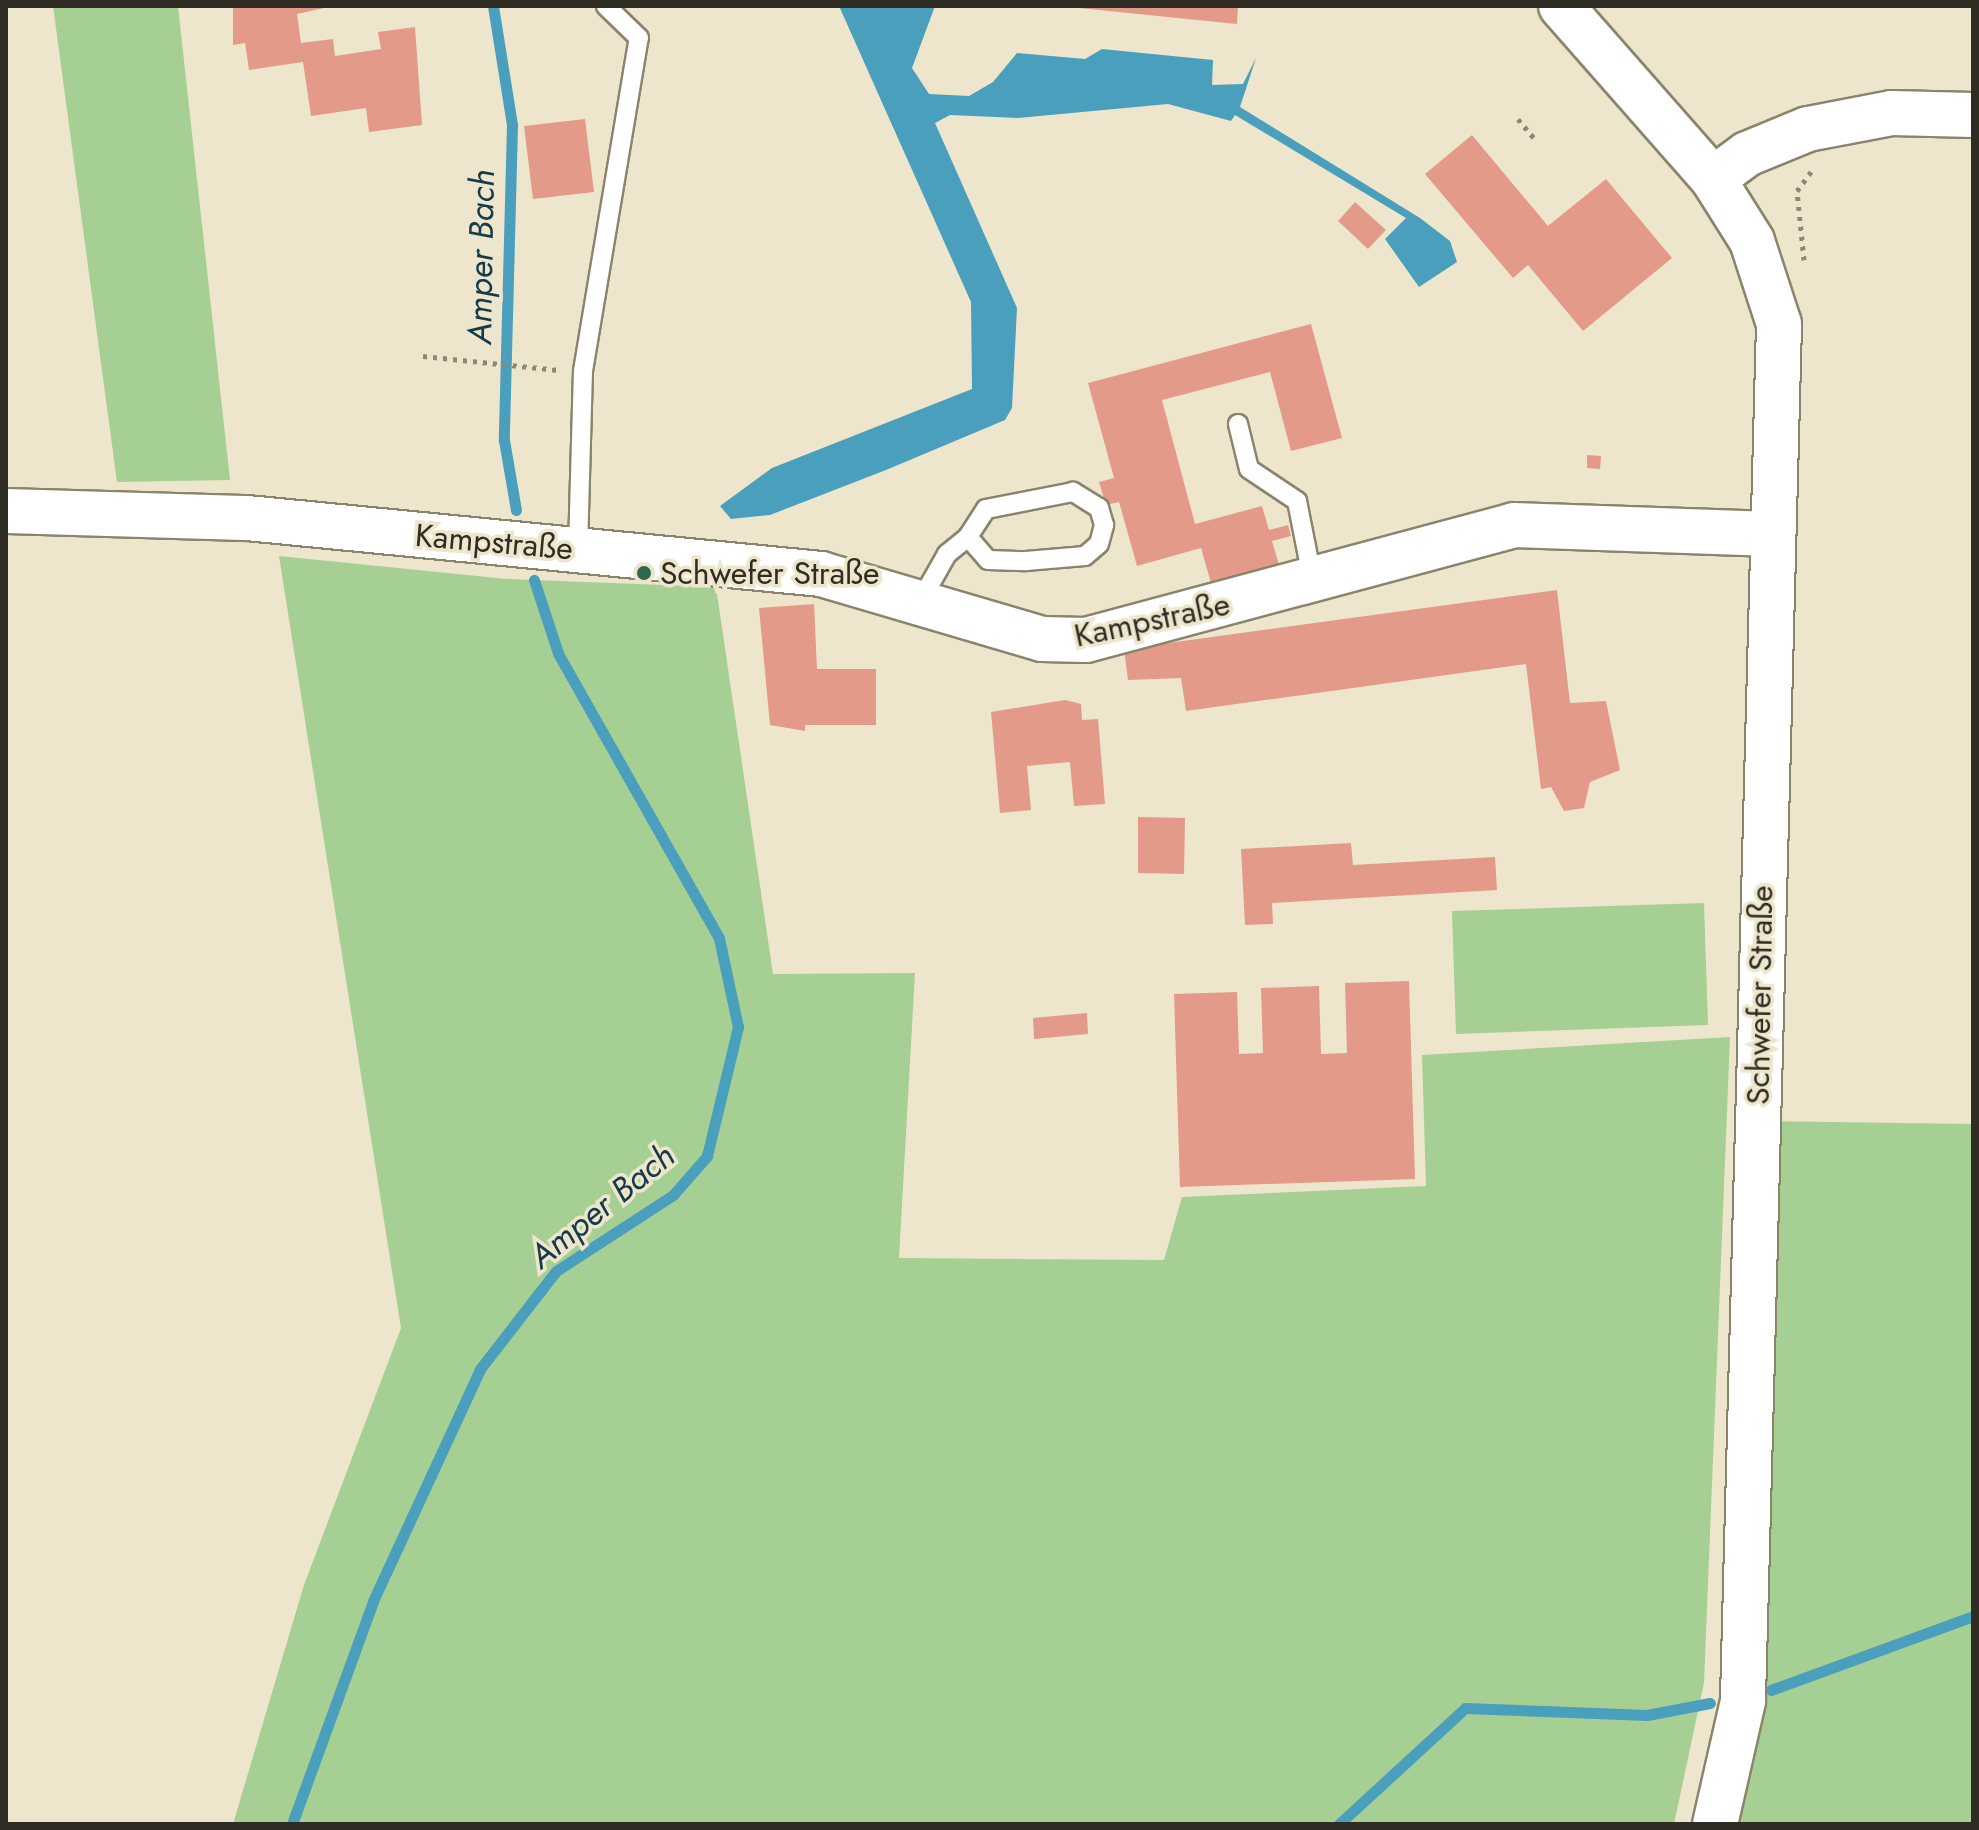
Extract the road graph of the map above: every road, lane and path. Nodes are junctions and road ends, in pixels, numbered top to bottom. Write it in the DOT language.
graph roads {
  1 [pos="606,6"];
  2 [pos="1561,6"];
  3 [pos="1973,115"];
  4 [pos="1518,119"];
  5 [pos="1535,139"];
  6 [pos="1818,162"];
  7 [pos="1713,179"];
  8 [pos="1809,277"];
  9 [pos="423,356"];
  10 [pos="563,370"];
  11 [pos="1238,424"];
  12 [pos="6,511"];
  13 [pos="1772,534"];
  14 [pos="968,537"];
  15 [pos="578,549"];
  16 [pos="1314,582"];
  17 [pos="921,600"];
  18 [pos="1715,1824"];
  1 -- 15 [label="lane"];
  2 -- 7 [label="street, Schwefer Straße"];
  3 -- 7 [label="street"];
  4 -- 5 [label="path"];
  6 -- 8 [label="path"];
  7 -- 13 [label="street, Schwefer Straße"];
  9 -- 10 [label="path"];
  11 -- 16 [label="lane"];
  12 -- 15 [label="street, Kampstraße"];
  13 -- 16 [label="street, Kampstraße"];
  13 -- 18 [label="street, Schwefer Straße"];
  14 -- 14 [label="lane"];
  14 -- 17 [label="lane"];
  15 -- 17 [label="street, Kampstraße"];
  16 -- 17 [label="street, Kampstraße"];
}
